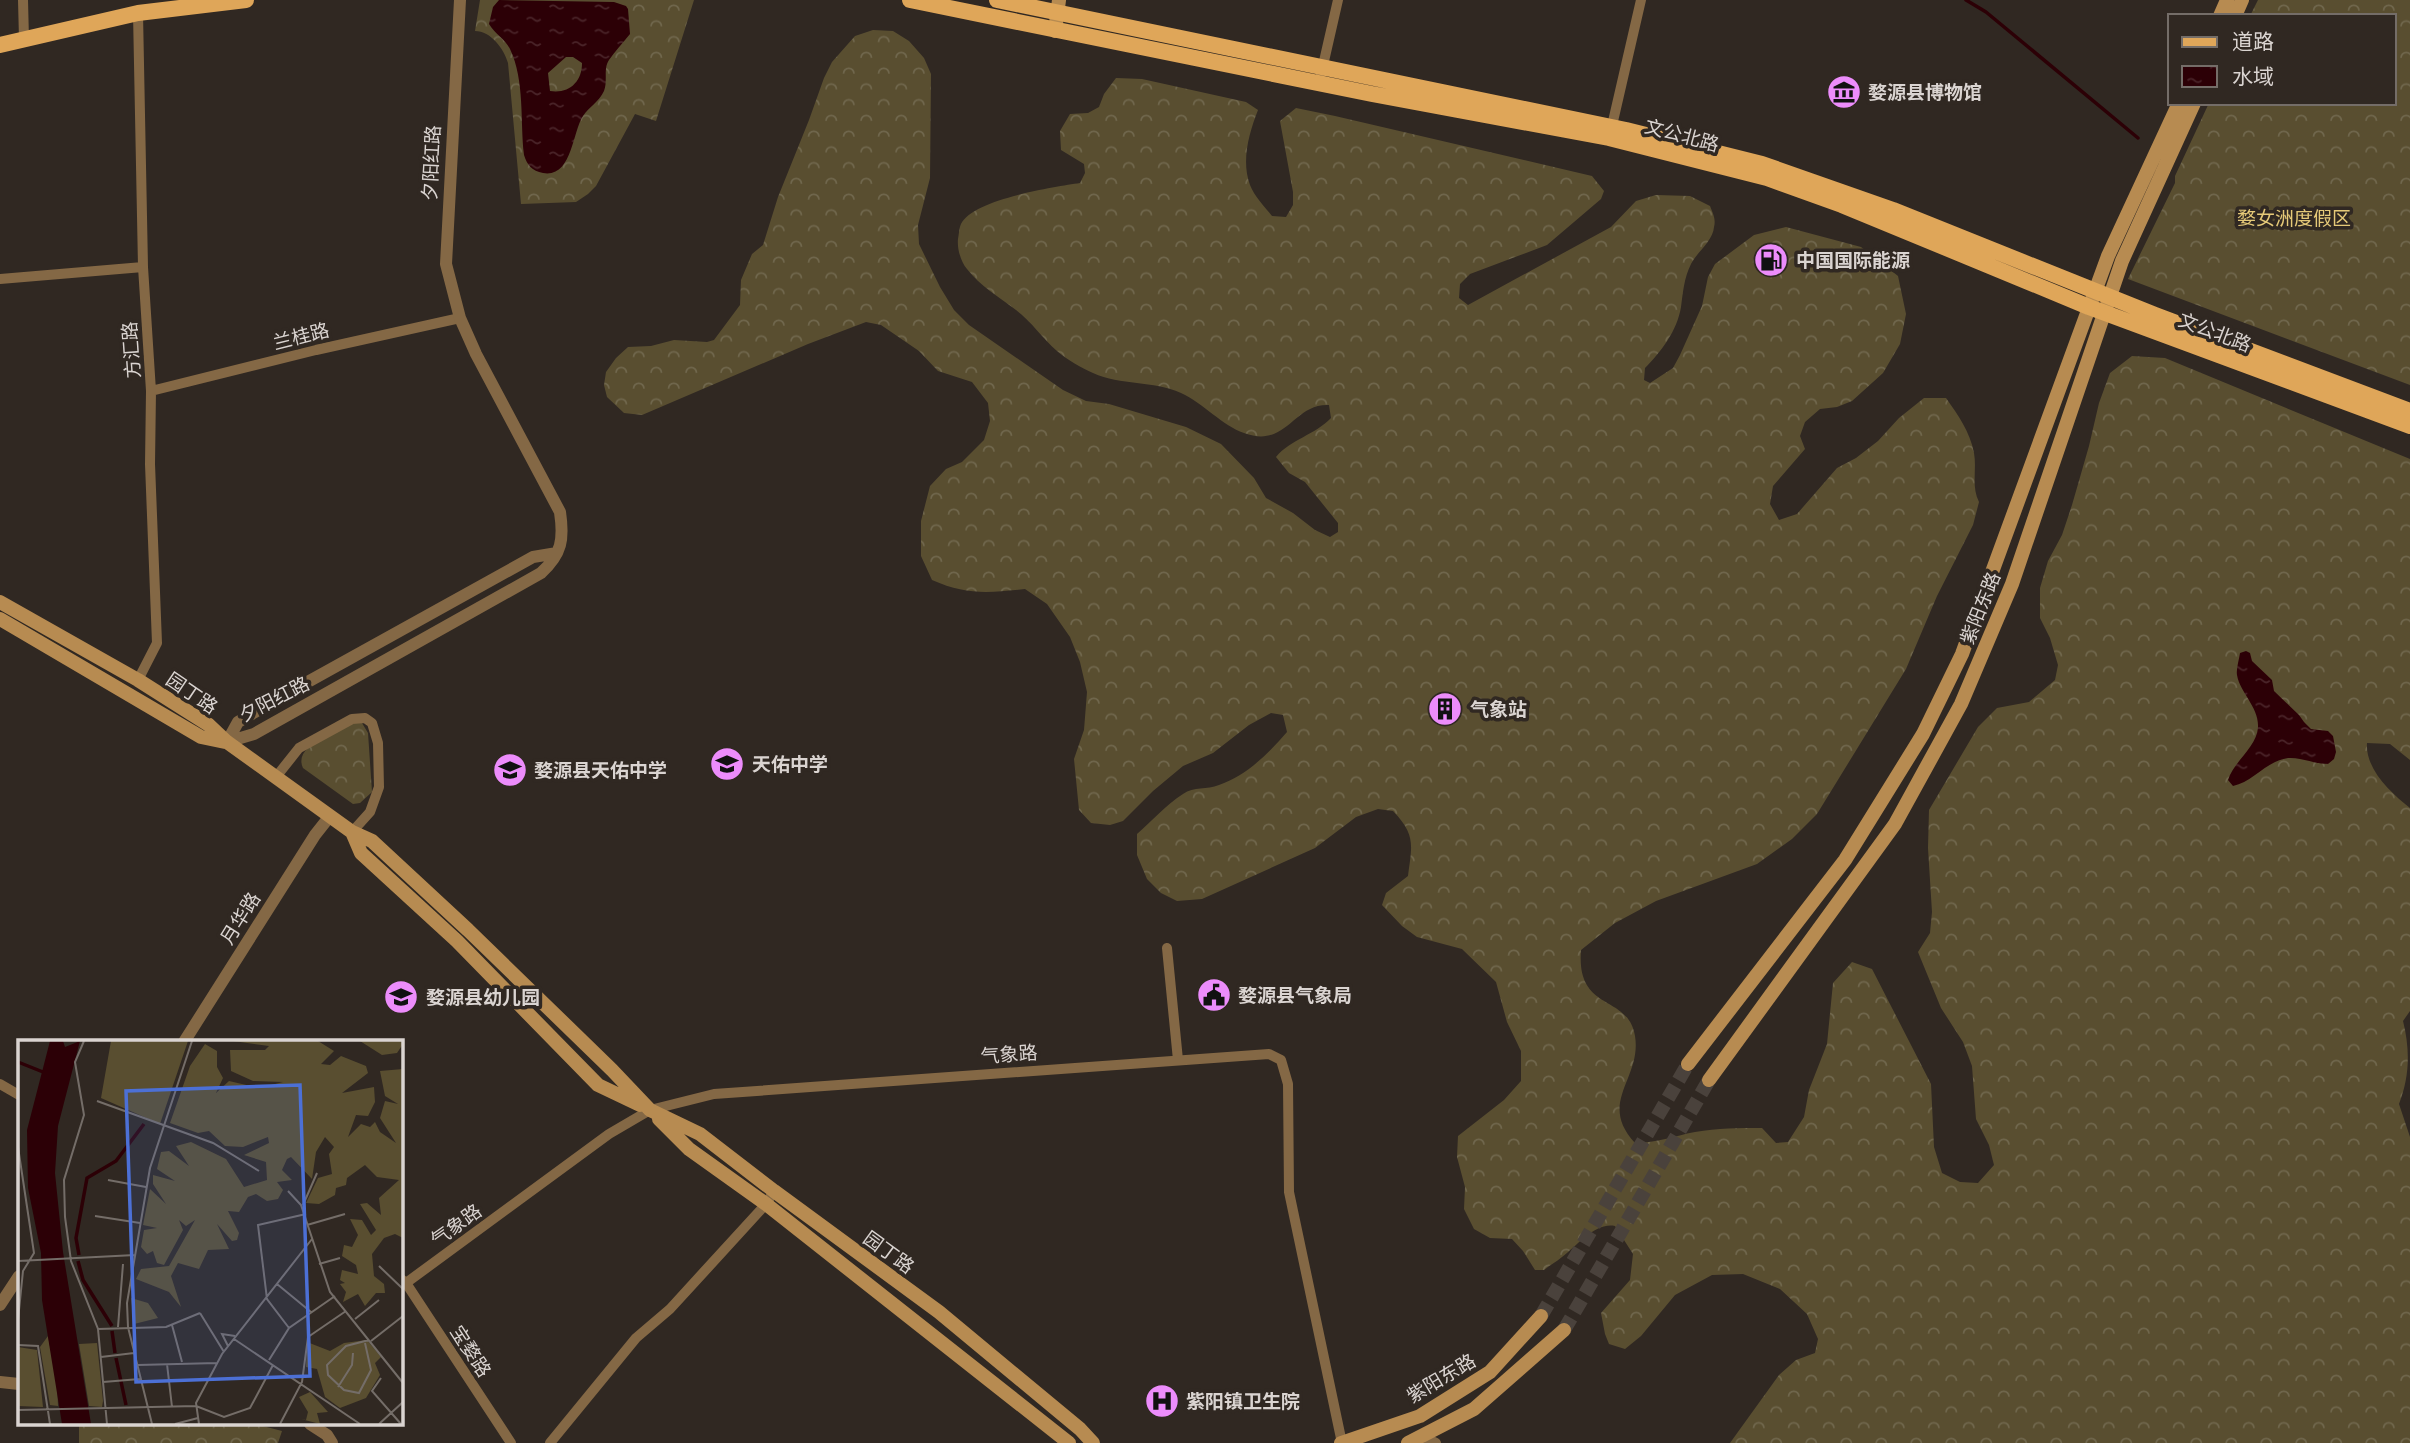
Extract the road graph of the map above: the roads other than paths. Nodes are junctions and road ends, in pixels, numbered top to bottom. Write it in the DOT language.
graph roads {
  1 [pos="23,0"];
  2 [pos="245,0"];
  3 [pos="460,0"];
  4 [pos="910,0"];
  5 [pos="997,0"];
  6 [pos="1338,0"];
  7 [pos="1641,0"];
  8 [pos="203,2"];
  9 [pos="1058,6"];
  10 [pos="138,13"];
  11 [pos="1055,31"];
  12 [pos="24,39"];
  13 [pos="0,45"];
  14 [pos="1321,75"];
  15 [pos="2178,105"];
  16 [pos="2193,105"];
  17 [pos="1611,132"];
  18 [pos="143,267"];
  19 [pos="0,279"];
  20 [pos="2099,302"];
  21 [pos="460,318"];
  22 [pos="151,391"];
  23 [pos="2410,411"];
  24 [pos="2410,426"];
  25 [pos="557,553"];
  26 [pos="0,602"];
  27 [pos="0,619"];
  28 [pos="138,680"];
  29 [pos="226,742"];
  30 [pos="276,777"];
  31 [pos="330,816"];
  32 [pos="352,832"];
  33 [pos="1167,948"];
  34 [pos="185,1040"];
  35 [pos="1178,1060"];
  36 [pos="1688,1064"];
  37 [pos="1709,1080"];
  38 [pos="0,1084"];
  39 [pos="18,1094"];
  40 [pos="650,1110"];
  41 [pos="770,1198"];
  42 [pos="18,1278"];
  43 [pos="404,1281"];
  44 [pos="0,1305"];
  45 [pos="1541,1316"];
  46 [pos="1564,1330"];
  47 [pos="0,1382"];
  48 [pos="18,1384"];
  49 [pos="313,1426"];
  50 [pos="1415,1440"];
  51 [pos="332,1443"];
  52 [pos="511,1443"];
  53 [pos="550,1443"];
  54 [pos="1069,1443"];
  55 [pos="1093,1443"];
  56 [pos="1341,1443"];
  57 [pos="1436,1443"];
  1 -- 12 [label="street"];
  2 -- 8 [label="main road"];
  3 -- 21 [label="street, 夕阳红路"];
  4 -- 11 [label="main road, 文公北路"];
  5 -- 9 [label="main road, 文公北路"];
  6 -- 14 [label="street"];
  7 -- 17 [label="street"];
  8 -- 10 [label="main road"];
  9 -- 11 [label="main road"];
  9 -- 14 [label="main road, 文公北路"];
  10 -- 12 [label="main road"];
  10 -- 18 [label="street, 方汇路"];
  11 -- 14 [label="main road, 文公北路"];
  12 -- 13 [label="main road"];
  14 -- 17 [label="main road, 文公北路"];
  15 -- 20 [label="main road, 紫阳东路"];
  16 -- 20 [label="main road, 紫阳东路"];
  17 -- 20 [label="main road, 文公北路"];
  18 -- 19 [label="street"];
  18 -- 22 [label="street, 方汇路"];
  20 -- 23 [label="main road, 文公北路"];
  20 -- 24 [label="main road, 文公北路"];
  20 -- 36 [label="main road, 紫阳东路"];
  20 -- 37 [label="main road, 紫阳东路"];
  21 -- 22 [label="street, 兰桂路"];
  21 -- 25 [label="street, 夕阳红路"];
  22 -- 28 [label="street, 方汇路"];
  25 -- 29 [label="street, 夕阳红路"];
  25 -- 29 [label="street, 夕阳红路"];
  26 -- 28 [label="main road, 园丁路"];
  27 -- 29 [label="main road"];
  28 -- 29 [label="main road, 园丁路"];
  29 -- 30 [label="main road, 园丁路"];
  30 -- 31 [label="main road, 园丁路"];
  30 -- 32 [label="street"];
  31 -- 32 [label="main road, 园丁路"];
  31 -- 34 [label="street, 月华路"];
  32 -- 40 [label="main road, 园丁路"];
  32 -- 40 [label="main road, 园丁路"];
  33 -- 35 [label="street"];
  35 -- 40 [label="street, 气象路"];
  35 -- 56 [label="street, 气象路"];
  38 -- 39 [label="street"];
  40 -- 41 [label="main road, 园丁路"];
  40 -- 43 [label="street, 气象路"];
  41 -- 53 [label="street"];
  41 -- 54 [label="main road, 园丁路"];
  41 -- 55 [label="main road, 园丁路"];
  42 -- 44 [label="street"];
  43 -- 52 [label="street, 宝婺路"];
  45 -- 56 [label="main road, 紫阳东路"];
  46 -- 50 [label="main road, 紫阳东路"];
  47 -- 48 [label="street"];
  49 -- 51 [label="street"];
  50 -- 57 [label="street"];
}
